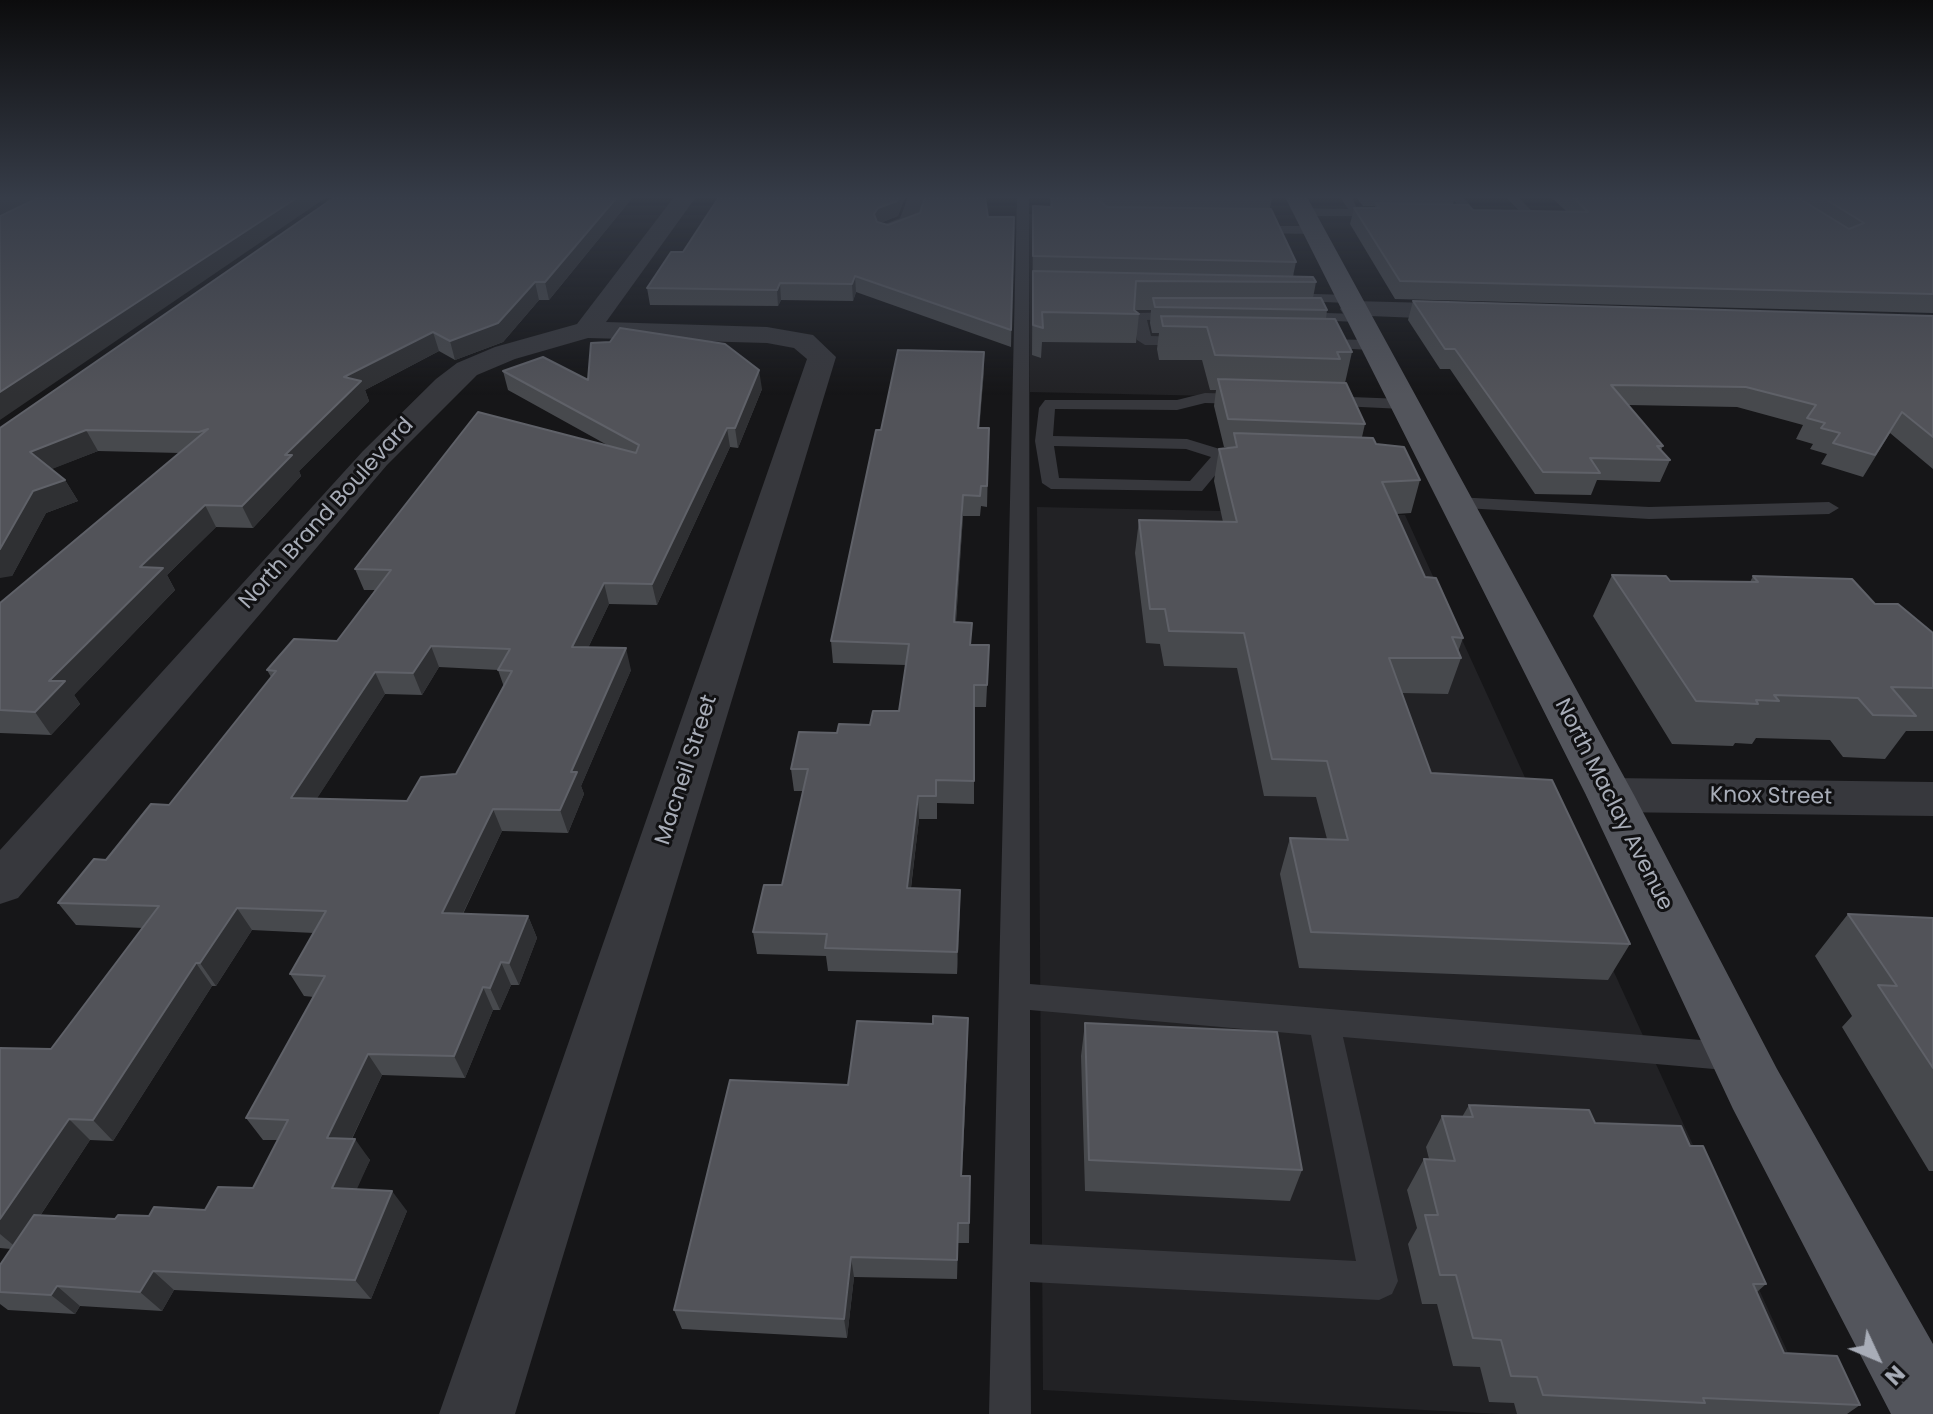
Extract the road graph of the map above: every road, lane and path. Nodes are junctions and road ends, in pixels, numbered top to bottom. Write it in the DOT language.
graph roads {
  1 [pos="636,263"];
  2 [pos="1026,263"];
  3 [pos="1329,263"];
  4 [pos="1270,297"];
  5 [pos="1494,313"];
  6 [pos="1204,315"];
  7 [pos="1281,316"];
  8 [pos="1357,318"];
  9 [pos="587,330"];
  10 [pos="1212,342"];
  11 [pos="1308,344"];
  12 [pos="1263,400"];
  13 [pos="1306,401"];
  14 [pos="1403,404"];
  15 [pos="1044,441"];
  16 [pos="1222,455"];
  17 [pos="1268,457"];
  18 [pos="1455,503"];
  19 [pos="1829,508"];
  20 [pos="1610,795"];
  21 [pos="1933,799"];
  22 [pos="0,884"];
  23 [pos="1014,996"];
  24 [pos="1324,1022"];
  25 [pos="1740,1058"];
  26 [pos="1011,1262"];
  27 [pos="477,1414"];
  28 [pos="1010,1414"];
  29 [pos="1931,1414"];
  1 -- 9 [label="street"];
  2 -- 23 [label="lane"];
  3 -- 8 [label="main road, North Maclay Avenue"];
  4 -- 8 [label="lane"];
  5 -- 8 [label="street"];
  6 -- 10 [label="lane"];
  7 -- 8 [label="lane"];
  8 -- 11 [label="lane"];
  8 -- 14 [label="main road, North Maclay Avenue"];
  9 -- 22 [label="street, North Brand Boulevard"];
  9 -- 27 [label="street, Macneil Street"];
  12 -- 15 [label="lane"];
  13 -- 14 [label="lane"];
  14 -- 18 [label="main road, North Maclay Avenue"];
  15 -- 16 [label="lane"];
  15 -- 16 [label="lane"];
  16 -- 17 [label="lane"];
  18 -- 19 [label="lane"];
  18 -- 20 [label="main road, North Maclay Avenue"];
  20 -- 21 [label="street, Knox Street"];
  20 -- 25 [label="main road, North Maclay Avenue"];
  23 -- 24 [label="lane"];
  23 -- 26 [label="lane"];
  24 -- 25 [label="lane"];
  24 -- 26 [label="lane"];
  25 -- 29 [label="main road, North Maclay Avenue"];
  26 -- 28 [label="lane"];
}
